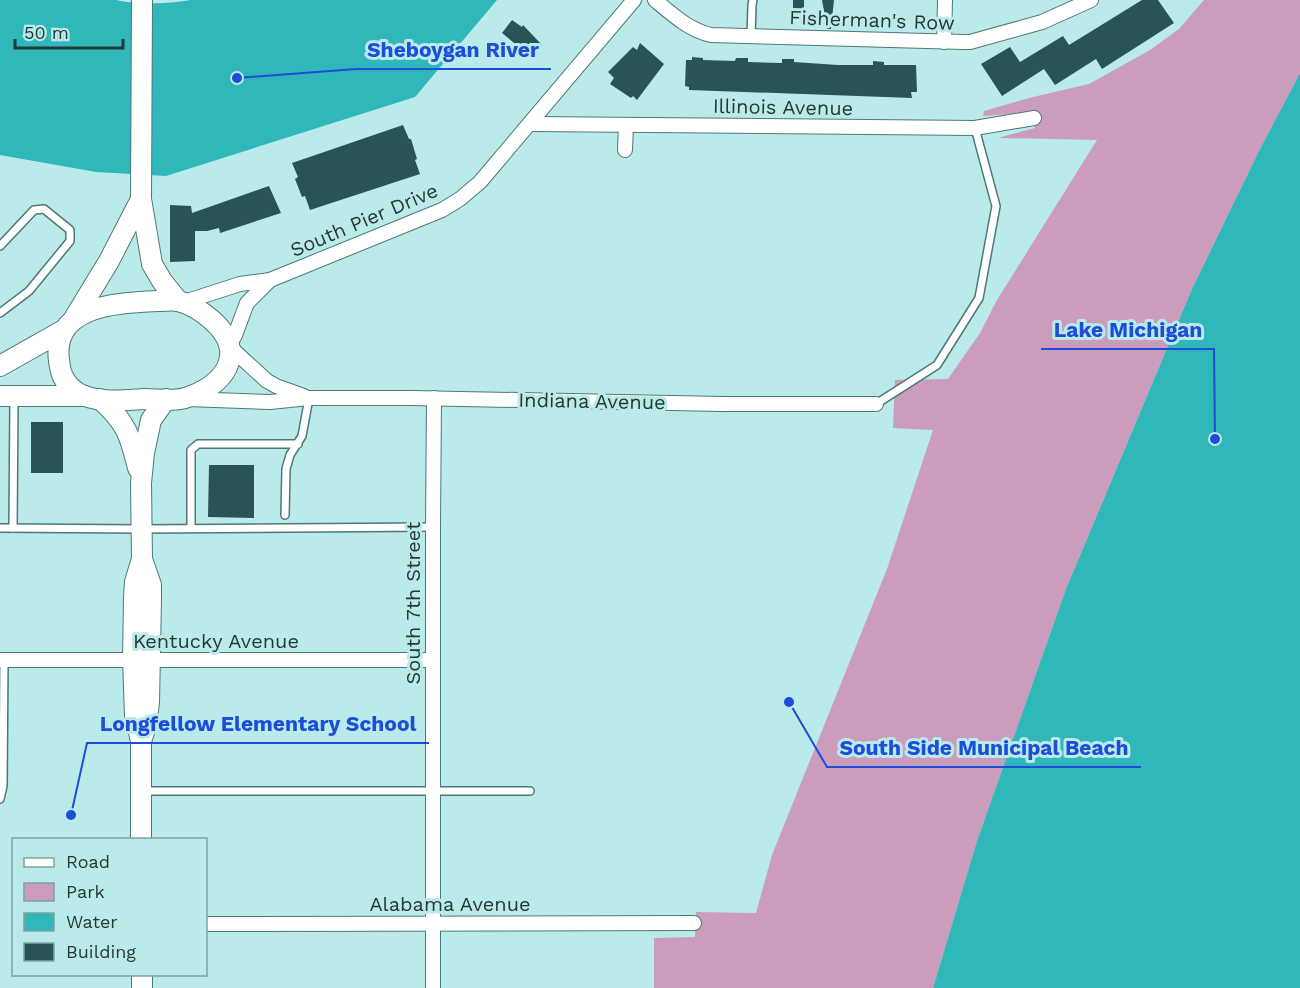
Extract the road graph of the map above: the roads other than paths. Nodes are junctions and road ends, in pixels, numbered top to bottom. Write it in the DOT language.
graph roads {
  1 [pos="142,0"];
  2 [pos="634,0"];
  3 [pos="655,0"];
  4 [pos="753,0"];
  5 [pos="945,0"];
  6 [pos="1091,0"];
  7 [pos="751,37"];
  8 [pos="944,42"];
  9 [pos="1034,118"];
  10 [pos="530,124"];
  11 [pos="626,125"];
  12 [pos="975,128"];
  13 [pos="625,150"];
  14 [pos="141,199"];
  15 [pos="0,246"];
  16 [pos="270,280"];
  17 [pos="179,302"];
  18 [pos="0,313"];
  19 [pos="69,324"];
  20 [pos="231,346"];
  21 [pos="0,366"];
  22 [pos="7,396"];
  23 [pos="92,397"];
  24 [pos="309,398"];
  25 [pos="434,398"];
  26 [pos="174,399"];
  27 [pos="876,404"];
  28 [pos="298,444"];
  29 [pos="141,483"];
  30 [pos="285,515"];
  31 [pos="433,527"];
  32 [pos="0,528"];
  33 [pos="13,528"];
  34 [pos="190,528"];
  35 [pos="142,529"];
  36 [pos="2,660"];
  37 [pos="142,660"];
  38 [pos="433,660"];
  39 [pos="141,791"];
  40 [pos="433,791"];
  41 [pos="530,791"];
  42 [pos="0,799"];
  43 [pos="141,838"];
  44 [pos="433,923"];
  45 [pos="694,923"];
  46 [pos="207,924"];
  47 [pos="433,988"];
  1 -- 14 [label="main road"];
  2 -- 10 [label="street, South Pier Drive"];
  3 -- 7 [label="street, Fisherman's Row"];
  4 -- 7 [label="lane"];
  5 -- 8 [label="street"];
  6 -- 8 [label="street, Fisherman's Row"];
  7 -- 8 [label="street, Fisherman's Row"];
  9 -- 12 [label="street, Illinois Avenue"];
  10 -- 11 [label="street, Illinois Avenue"];
  10 -- 16 [label="street, South Pier Drive"];
  11 -- 12 [label="street, Illinois Avenue"];
  11 -- 13 [label="street"];
  12 -- 27 [label="lane"];
  14 -- 17 [label="main road"];
  14 -- 19 [label="main road"];
  15 -- 18 [label="lane"];
  16 -- 17 [label="street, South Pier Drive"];
  16 -- 20 [label="street, South Pier Drive"];
  17 -- 19 [label="main road"];
  17 -- 20 [label="main road"];
  19 -- 21 [label="main road"];
  19 -- 23 [label="main road"];
  20 -- 24 [label="street, Indiana Avenue"];
  20 -- 26 [label="main road"];
  22 -- 23 [label="main road"];
  22 -- 33 [label="lane"];
  23 -- 26 [label="main road"];
  23 -- 29 [label="main road"];
  24 -- 25 [label="street, Indiana Avenue"];
  24 -- 26 [label="street, Indiana Avenue"];
  24 -- 28 [label="lane"];
  25 -- 27 [label="street, Indiana Avenue"];
  25 -- 31 [label="street, South 7th Street"];
  26 -- 29 [label="main road"];
  28 -- 30 [label="lane"];
  28 -- 34 [label="lane"];
  29 -- 35 [label="main road"];
  31 -- 34 [label="lane"];
  31 -- 38 [label="street, South 7th Street"];
  32 -- 33 [label="lane"];
  33 -- 35 [label="lane"];
  34 -- 35 [label="lane"];
  35 -- 37 [label="main road"];
  36 -- 37 [label="street, Kentucky Avenue"];
  36 -- 42 [label="lane"];
  37 -- 38 [label="street, Kentucky Avenue"];
  37 -- 39 [label="main road"];
  38 -- 40 [label="street, South 7th Street"];
  39 -- 40 [label="lane"];
  39 -- 43 [label="main road"];
  40 -- 41 [label="lane"];
  40 -- 44 [label="street, South 7th Street"];
  44 -- 45 [label="street, Alabama Avenue"];
  44 -- 46 [label="street, Alabama Avenue"];
  44 -- 47 [label="street, South 7th Street"];
}
